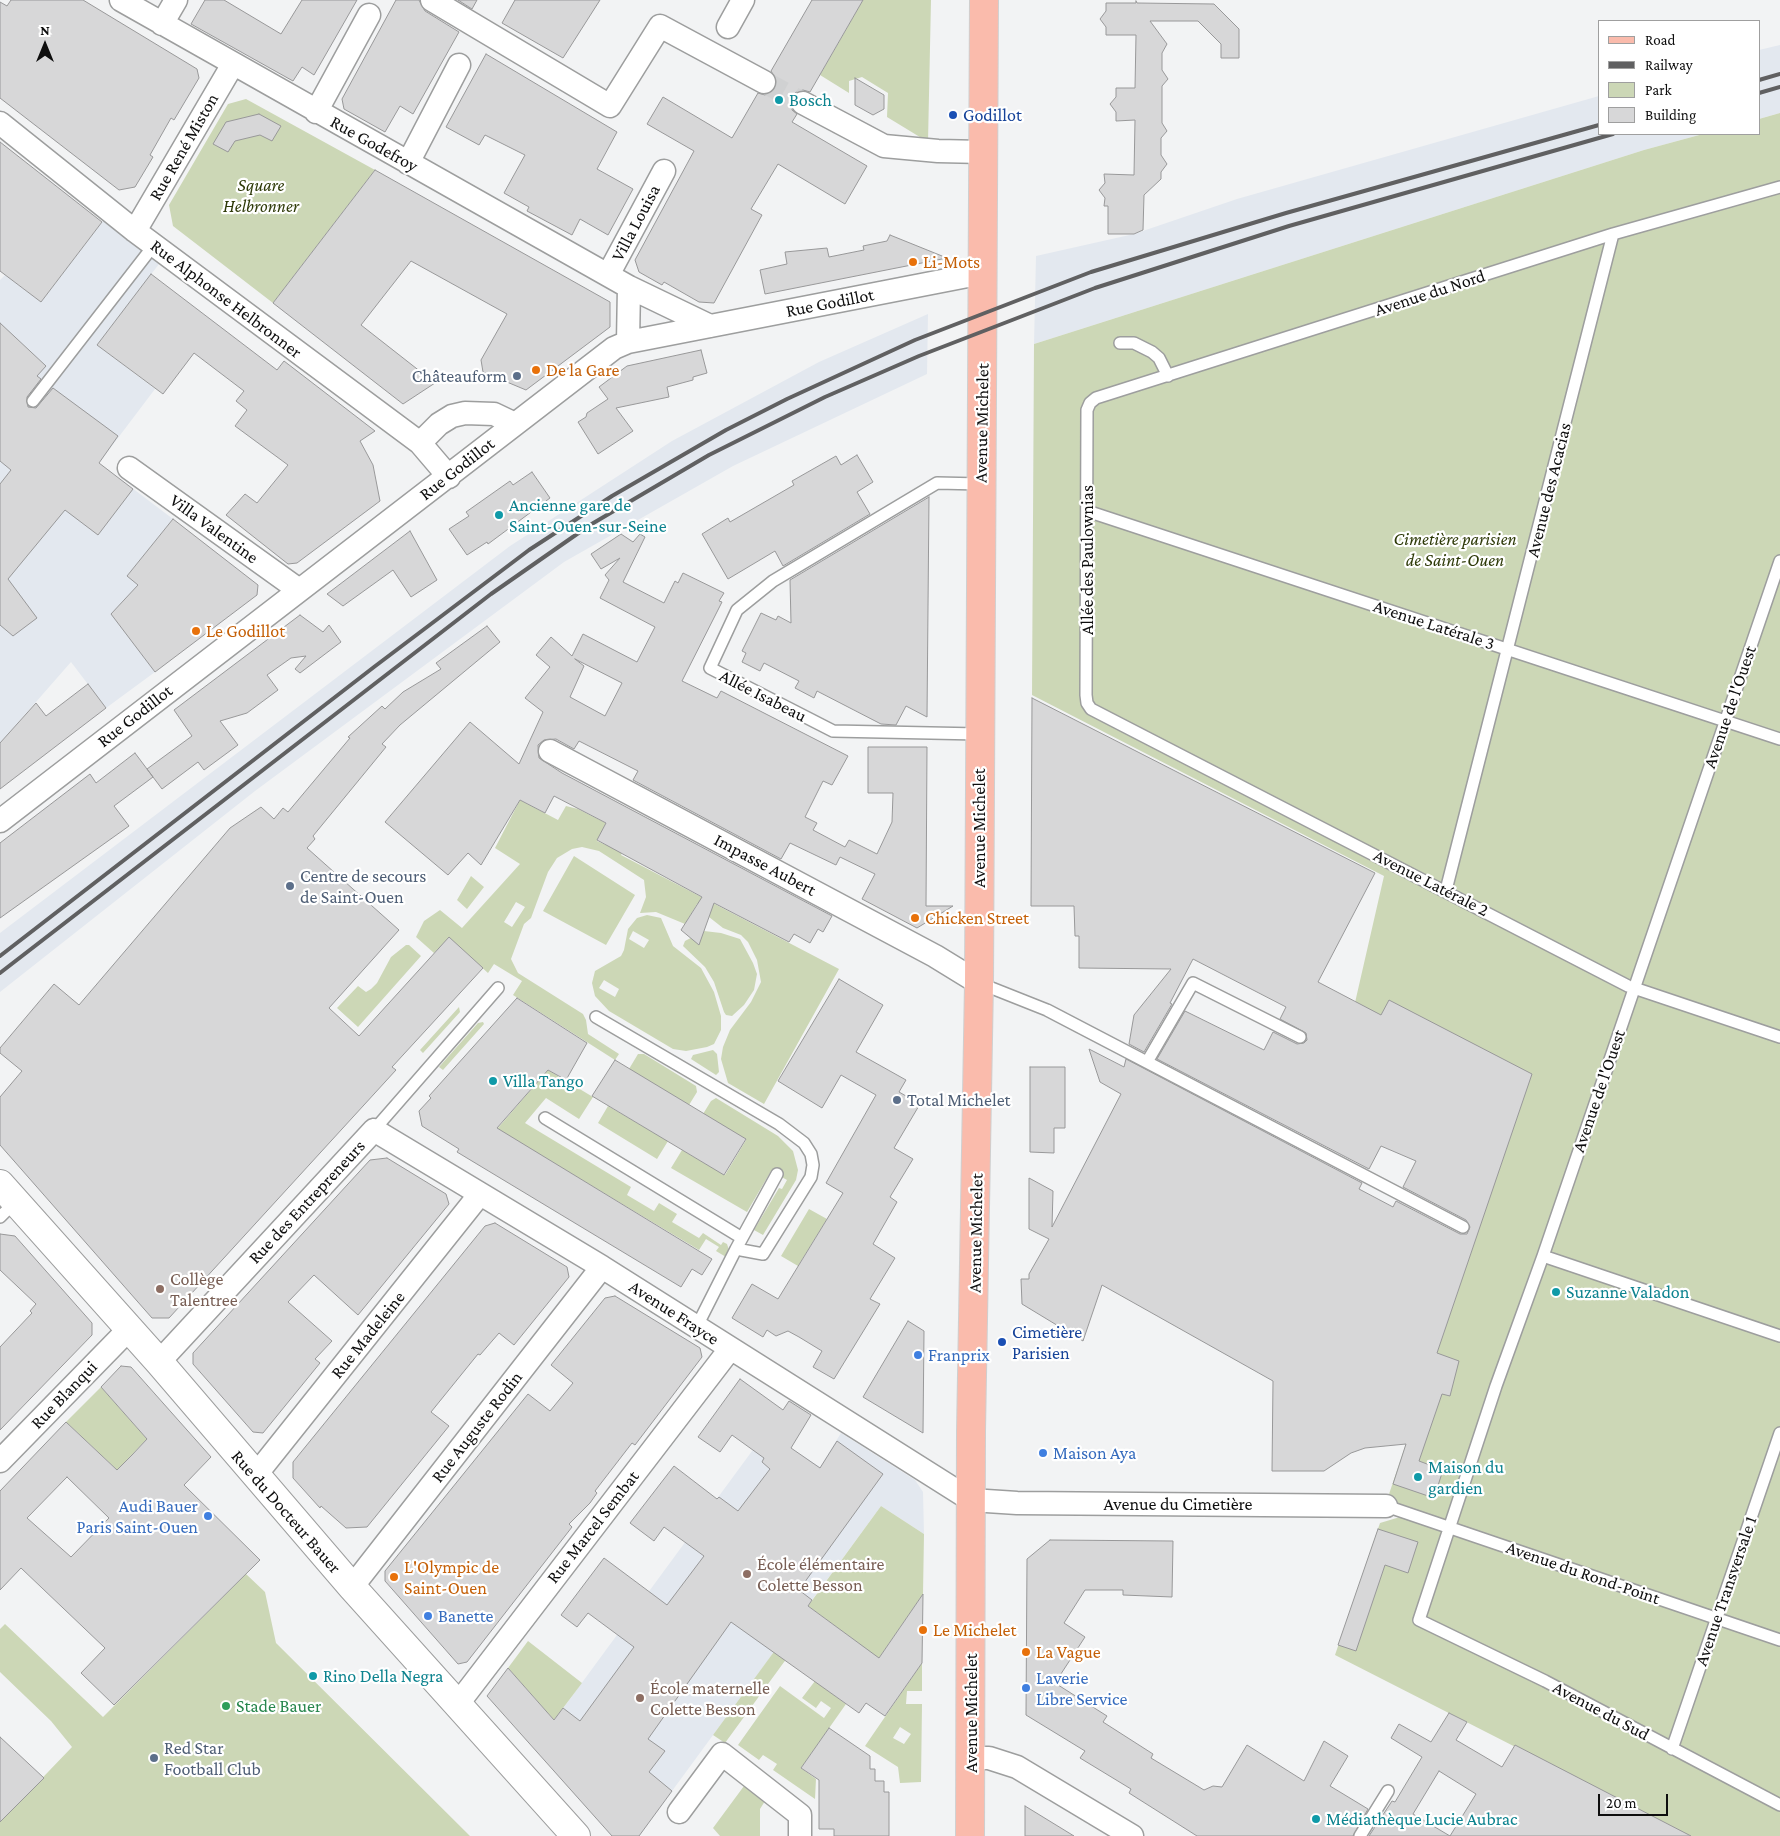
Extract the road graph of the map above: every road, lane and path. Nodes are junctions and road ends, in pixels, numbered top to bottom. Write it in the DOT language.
graph roads {
  1 [pos="121,0"];
  2 [pos="176,0"];
  3 [pos="432,0"];
  4 [pos="743,0"];
  5 [pos="984,0"];
  6 [pos="369,15"];
  7 [pos="162,24"];
  8 [pos="728,27"];
  9 [pos="232,64"];
  10 [pos="459,65"];
  11 [pos="764,82"];
  12 [pos="803,103"];
  13 [pos="316,112"];
  14 [pos="0,123"];
  15 [pos="983,152"];
  16 [pos="408,163"];
  17 [pos="664,171"];
  18 [pos="1780,187"];
  19 [pos="135,231"];
  20 [pos="1612,234"];
  21 [pos="154,245"];
  22 [pos="984,273"];
  23 [pos="608,275"];
  24 [pos="629,287"];
  25 [pos="710,326"];
  26 [pos="628,342"];
  27 [pos="1120,343"];
  28 [pos="1168,376"];
  29 [pos="33,401"];
  30 [pos="1087,410"];
  31 [pos="515,424"];
  32 [pos="420,443"];
  33 [pos="129,468"];
  34 [pos="449,477"];
  35 [pos="981,484"];
  36 [pos="1087,511"];
  37 [pos="1780,562"];
  38 [pos="299,590"];
  39 [pos="1508,649"];
  40 [pos="1092,709"];
  41 [pos="1726,720"];
  42 [pos="979,734"];
  43 [pos="1780,739"];
  44 [pos="550,751"];
  45 [pos="0,821"];
  46 [pos="1446,890"];
  47 [pos="979,983"];
  48 [pos="498,988"];
  49 [pos="1634,988"];
  50 [pos="596,1017"];
  51 [pos="1300,1036"];
  52 [pos="1780,1037"];
  53 [pos="1148,1062"];
  54 [pos="544,1118"];
  55 [pos="374,1130"];
  56 [pos="777,1174"];
  57 [pos="480,1194"];
  58 [pos="5,1201"];
  59 [pos="1463,1227"];
  60 [pos="742,1238"];
  61 [pos="736,1248"];
  62 [pos="1543,1256"];
  63 [pos="602,1267"];
  64 [pos="129,1328"];
  65 [pos="696,1328"];
  66 [pos="1780,1336"];
  67 [pos="730,1349"];
  68 [pos="159,1362"];
  69 [pos="1780,1433"];
  70 [pos="0,1461"];
  71 [pos="255,1476"];
  72 [pos="971,1500"];
  73 [pos="1386,1506"];
  74 [pos="1450,1528"];
  75 [pos="352,1587"];
  76 [pos="1716,1618"];
  77 [pos="1419,1620"];
  78 [pos="1780,1640"];
  79 [pos="457,1705"];
  80 [pos="1672,1749"];
  81 [pos="970,1758"];
  82 [pos="1388,1791"];
  83 [pos="1780,1805"];
  84 [pos="679,1812"];
  85 [pos="576,1836"];
  86 [pos="800,1836"];
  87 [pos="970,1836"];
  88 [pos="1132,1836"];
  89 [pos="1360,1836"];
  1 -- 7 [label="street, Rue Godefroy"];
  2 -- 7 [label="street"];
  3 -- 11 [label="street"];
  4 -- 8 [label="street"];
  5 -- 15 [label="main road, Avenue Michelet"];
  6 -- 13 [label="street"];
  7 -- 9 [label="street, Rue Godefroy"];
  9 -- 13 [label="street, Rue Godefroy"];
  9 -- 19 [label="street, Rue René Miston"];
  10 -- 16 [label="street"];
  12 -- 15 [label="street"];
  13 -- 16 [label="street, Rue Godefroy"];
  14 -- 19 [label="street, Rue Alphonse Helbronner"];
  15 -- 22 [label="main road, Avenue Michelet"];
  16 -- 23 [label="street, Rue Godefroy"];
  17 -- 23 [label="street, Villa Louisa"];
  18 -- 20 [label="lane, Avenue du Nord"];
  19 -- 21 [label="street, Rue Alphonse Helbronner"];
  20 -- 28 [label="lane, Avenue du Nord"];
  20 -- 39 [label="lane, Avenue des Acacias"];
  21 -- 29 [label="lane"];
  21 -- 32 [label="street, Rue Alphonse Helbronner"];
  22 -- 25 [label="street, Rue Godillot"];
  22 -- 35 [label="main road, Avenue Michelet"];
  23 -- 24 [label="street, Rue Godefroy"];
  24 -- 25 [label="street, Rue Godefroy"];
  24 -- 26 [label="street"];
  25 -- 26 [label="street, Rue Godillot"];
  26 -- 31 [label="street, Rue Godillot"];
  27 -- 28 [label="lane"];
  28 -- 30 [label="lane, Avenue du Nord"];
  30 -- 36 [label="lane, Allée des Paulownias"];
  31 -- 32 [label="street"];
  31 -- 34 [label="street, Rue Godillot"];
  32 -- 34 [label="street, Rue Alphonse Helbronner"];
  33 -- 38 [label="street, Villa Valentine"];
  34 -- 38 [label="street, Rue Godillot"];
  35 -- 42 [label="main road, Avenue Michelet"];
  35 -- 42 [label="lane, Allée Isabeau"];
  36 -- 39 [label="lane, Avenue Latérale 3"];
  36 -- 40 [label="lane, Allée des Paulownias"];
  37 -- 41 [label="lane, Avenue de l'Ouest"];
  38 -- 45 [label="street, Rue Godillot"];
  39 -- 41 [label="lane, Avenue Latérale 3"];
  39 -- 46 [label="lane, Avenue des Acacias"];
  40 -- 46 [label="lane, Avenue Latérale 2"];
  41 -- 43 [label="lane, Avenue Latérale 3"];
  41 -- 49 [label="lane, Avenue de l'Ouest"];
  42 -- 47 [label="main road, Avenue Michelet"];
  44 -- 47 [label="street, Impasse Aubert"];
  46 -- 49 [label="lane, Avenue Latérale 2"];
  47 -- 53 [label="lane"];
  47 -- 72 [label="main road, Avenue Michelet"];
  48 -- 55 [label="lane"];
  49 -- 52 [label="lane, Avenue Latérale 2"];
  49 -- 62 [label="lane, Avenue de l'Ouest"];
  50 -- 61 [label="lane"];
  51 -- 53 [label="lane"];
  53 -- 59 [label="lane"];
  54 -- 60 [label="lane"];
  55 -- 57 [label="street, Avenue Frayce"];
  55 -- 68 [label="street, Rue des Entrepreneurs"];
  56 -- 60 [label="lane"];
  57 -- 63 [label="street, Avenue Frayce"];
  57 -- 71 [label="street, Rue Madeleine"];
  58 -- 64 [label="main road, Rue du Docteur Bauer"];
  60 -- 61 [label="lane"];
  61 -- 65 [label="lane"];
  62 -- 66 [label="lane"];
  62 -- 74 [label="lane, Avenue de l'Ouest"];
  63 -- 65 [label="street, Avenue Frayce"];
  63 -- 75 [label="street, Rue Auguste Rodin"];
  64 -- 68 [label="main road, Rue du Docteur Bauer"];
  64 -- 70 [label="street, Rue Blanqui"];
  65 -- 67 [label="street, Avenue Frayce"];
  67 -- 72 [label="street, Avenue Frayce"];
  67 -- 79 [label="street, Rue Marcel Sembat"];
  68 -- 71 [label="main road, Rue du Docteur Bauer"];
  69 -- 76 [label="lane, Avenue Transversale 1"];
  71 -- 75 [label="main road, Rue du Docteur Bauer"];
  72 -- 73 [label="street, Avenue du Cimetière"];
  72 -- 81 [label="main road, Avenue Michelet"];
  73 -- 74 [label="lane, Avenue du Rond-Point"];
  74 -- 76 [label="lane, Avenue du Rond-Point"];
  74 -- 77 [label="lane, Avenue de l'Ouest"];
  75 -- 79 [label="main road, Rue du Docteur Bauer"];
  76 -- 78 [label="lane, Avenue du Rond-Point"];
  76 -- 80 [label="lane, Avenue Transversale 1"];
  77 -- 80 [label="lane, Avenue du Sud"];
  79 -- 85 [label="main road, Rue du Docteur Bauer"];
  80 -- 83 [label="lane, Avenue du Sud"];
  81 -- 87 [label="main road, Avenue Michelet"];
  81 -- 88 [label="street"];
  82 -- 89 [label="lane"];
  84 -- 86 [label="street"];
}
